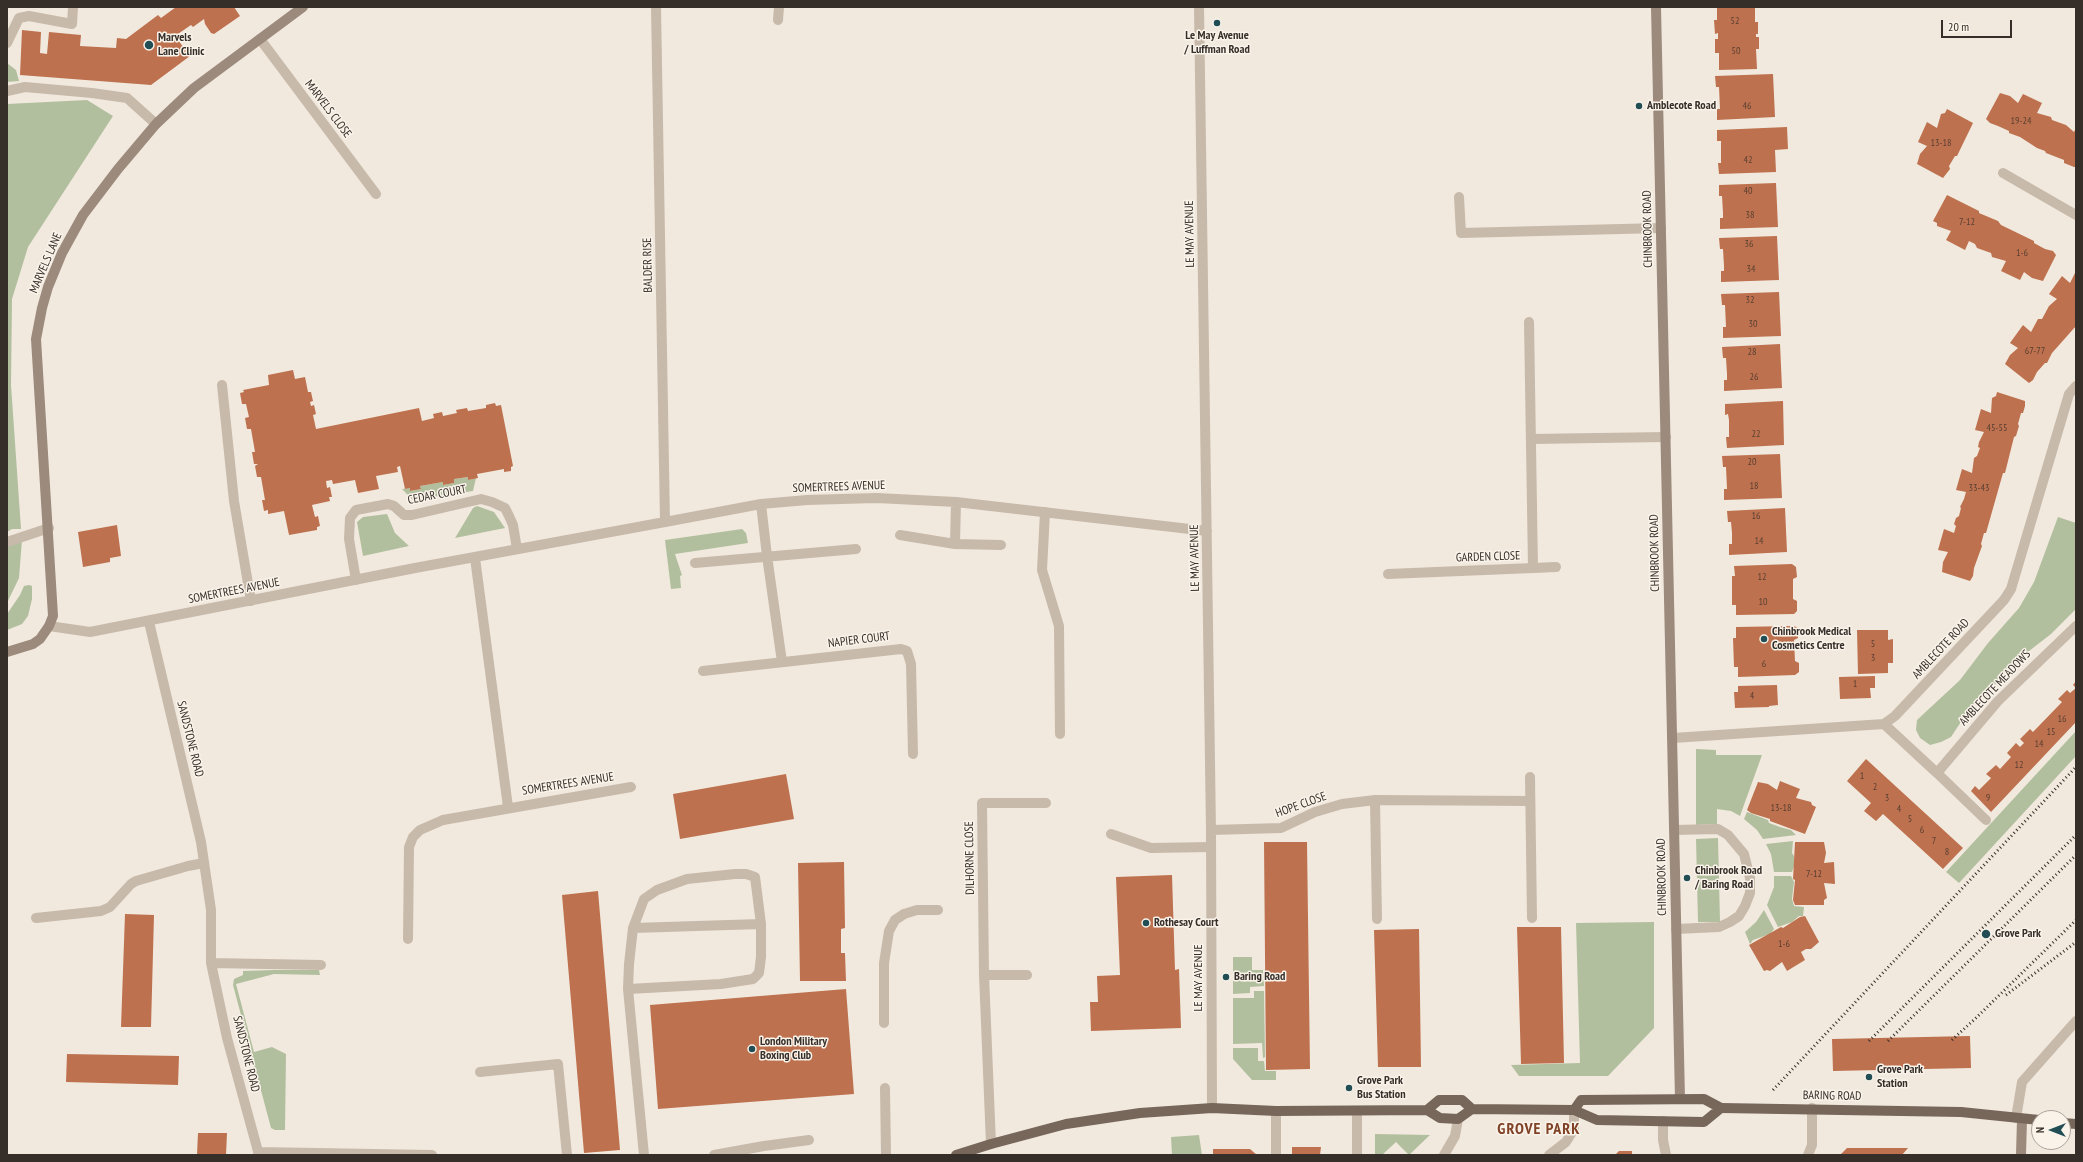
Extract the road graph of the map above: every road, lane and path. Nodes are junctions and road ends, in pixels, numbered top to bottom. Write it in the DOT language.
graph roads {
  1 [pos="73,7"];
  2 [pos="303,7"];
  3 [pos="656,7"];
  4 [pos="779,7"];
  5 [pos="1199,7"];
  6 [pos="1656,7"];
  7 [pos="778,20"];
  8 [pos="260,39"];
  9 [pos="7,43"];
  10 [pos="7,91"];
  11 [pos="156,124"];
  12 [pos="2003,173"];
  13 [pos="376,194"];
  14 [pos="1459,196"];
  15 [pos="2076,215"];
  16 [pos="1661,228"];
  17 [pos="1529,322"];
  18 [pos="222,385"];
  19 [pos="2073,390"];
  20 [pos="1666,437"];
  21 [pos="1531,439"];
  22 [pos="956,502"];
  23 [pos="762,504"];
  24 [pos="1045,512"];
  25 [pos="665,522"];
  26 [pos="49,528"];
  27 [pos="1207,531"];
  28 [pos="900,535"];
  29 [pos="7,542"];
  30 [pos="955,544"];
  31 [pos="1001,545"];
  32 [pos="856,549"];
  33 [pos="517,550"];
  34 [pos="767,556"];
  35 [pos="475,558"];
  36 [pos="695,563"];
  37 [pos="1556,567"];
  38 [pos="1533,568"];
  39 [pos="1388,574"];
  40 [pos="356,580"];
  41 [pos="251,601"];
  42 [pos="149,622"];
  43 [pos="49,626"];
  44 [pos="2076,626"];
  45 [pos="7,652"];
  46 [pos="782,662"];
  47 [pos="703,671"];
  48 [pos="1884,724"];
  49 [pos="1060,734"];
  50 [pos="1673,738"];
  51 [pos="913,754"];
  52 [pos="1938,773"];
  53 [pos="1530,777"];
  54 [pos="632,787"];
  55 [pos="1375,800"];
  56 [pos="1530,801"];
  57 [pos="1046,803"];
  58 [pos="508,807"];
  59 [pos="1986,820"];
  60 [pos="1211,830"];
  61 [pos="1674,830"];
  62 [pos="1111,834"];
  63 [pos="1211,847"];
  64 [pos="204,863"];
  65 [pos="938,910"];
  66 [pos="36,918"];
  67 [pos="1532,918"];
  68 [pos="1377,920"];
  69 [pos="761,924"];
  70 [pos="634,928"];
  71 [pos="1676,929"];
  72 [pos="408,939"];
  73 [pos="212,963"];
  74 [pos="321,965"];
  75 [pos="984,975"];
  76 [pos="1027,975"];
  77 [pos="628,989"];
  78 [pos="2076,1021"];
  79 [pos="884,1023"];
  80 [pos="480,1072"];
  81 [pos="885,1088"];
  82 [pos="1680,1098"];
  83 [pos="1212,1108"];
  84 [pos="1720,1108"];
  85 [pos="1812,1108"];
  86 [pos="1472,1109"];
  87 [pos="1427,1110"];
  88 [pos="1574,1110"];
  89 [pos="1276,1111"];
  90 [pos="1357,1111"];
  91 [pos="2019,1118"];
  92 [pos="1458,1119"];
  93 [pos="2031,1119"];
  94 [pos="1663,1121"];
  95 [pos="809,1140"];
  96 [pos="991,1144"];
  97 [pos="259,1153"];
  98 [pos="432,1155"];
  99 [pos="567,1155"];
  100 [pos="644,1155"];
  101 [pos="714,1155"];
  102 [pos="886,1155"];
  103 [pos="956,1155"];
  104 [pos="1276,1155"];
  105 [pos="1357,1155"];
  106 [pos="1444,1155"];
  107 [pos="1549,1155"];
  108 [pos="1666,1155"];
  109 [pos="1808,1155"];
  110 [pos="2021,1155"];
  1 -- 9 [label="street"];
  2 -- 8 [label="main road, MARVELS LANE"];
  3 -- 25 [label="street, BALDER RISE"];
  4 -- 7 [label="street"];
  5 -- 27 [label="street, LE MAY AVENUE"];
  6 -- 16 [label="main road, CHINBROOK ROAD"];
  8 -- 11 [label="main road, MARVELS LANE"];
  8 -- 13 [label="street, MARVELS CLOSE"];
  10 -- 11 [label="street"];
  11 -- 26 [label="main road, MARVELS LANE"];
  12 -- 15 [label="street"];
  14 -- 16 [label="street"];
  16 -- 20 [label="main road, CHINBROOK ROAD"];
  17 -- 21 [label="street, GARDEN CLOSE"];
  18 -- 41 [label="street"];
  19 -- 48 [label="street, AMBLECOTE ROAD"];
  20 -- 21 [label="street"];
  20 -- 50 [label="main road, CHINBROOK ROAD"];
  21 -- 38 [label="street, GARDEN CLOSE"];
  22 -- 23 [label="street, SOMERTREES AVENUE"];
  22 -- 24 [label="street, SOMERTREES AVENUE"];
  22 -- 30 [label="street"];
  23 -- 25 [label="street, SOMERTREES AVENUE"];
  23 -- 34 [label="street"];
  24 -- 27 [label="street, SOMERTREES AVENUE"];
  24 -- 49 [label="street"];
  25 -- 33 [label="street, SOMERTREES AVENUE"];
  26 -- 29 [label="street"];
  26 -- 43 [label="main road, MARVELS LANE"];
  27 -- 60 [label="street, LE MAY AVENUE"];
  28 -- 30 [label="street"];
  30 -- 31 [label="street"];
  32 -- 34 [label="street"];
  33 -- 35 [label="street, SOMERTREES AVENUE"];
  33 -- 40 [label="street, CEDAR COURT"];
  34 -- 36 [label="street"];
  34 -- 46 [label="street"];
  35 -- 40 [label="street, SOMERTREES AVENUE"];
  35 -- 58 [label="street, SOMERTREES AVENUE"];
  37 -- 38 [label="street"];
  38 -- 39 [label="street, GARDEN CLOSE"];
  40 -- 41 [label="street, SOMERTREES AVENUE"];
  41 -- 42 [label="street, SOMERTREES AVENUE"];
  42 -- 43 [label="street, SOMERTREES AVENUE"];
  42 -- 64 [label="street, SANDSTONE ROAD"];
  43 -- 45 [label="main road"];
  44 -- 52 [label="street, AMBLECOTE MEADOWS"];
  46 -- 47 [label="street, NAPIER COURT"];
  46 -- 51 [label="street, NAPIER COURT"];
  48 -- 50 [label="street"];
  48 -- 52 [label="street"];
  50 -- 61 [label="main road, CHINBROOK ROAD"];
  52 -- 59 [label="street"];
  53 -- 56 [label="street"];
  54 -- 58 [label="street, SOMERTREES AVENUE"];
  55 -- 56 [label="street, HOPE CLOSE"];
  55 -- 60 [label="street, HOPE CLOSE"];
  55 -- 68 [label="street"];
  56 -- 67 [label="street"];
  57 -- 75 [label="street, DILHORNE CLOSE"];
  58 -- 72 [label="street, SOMERTREES AVENUE"];
  60 -- 63 [label="street, LE MAY AVENUE"];
  61 -- 71 [label="main road, CHINBROOK ROAD"];
  61 -- 71 [label="street"];
  62 -- 63 [label="street"];
  63 -- 83 [label="street, LE MAY AVENUE"];
  64 -- 66 [label="street"];
  64 -- 73 [label="street, SANDSTONE ROAD"];
  65 -- 79 [label="street"];
  69 -- 70 [label="street"];
  69 -- 70 [label="street"];
  69 -- 77 [label="street"];
  70 -- 77 [label="street"];
  71 -- 82 [label="main road, CHINBROOK ROAD"];
  73 -- 74 [label="street"];
  73 -- 97 [label="street, SANDSTONE ROAD"];
  75 -- 76 [label="street"];
  75 -- 96 [label="street, DILHORNE CLOSE"];
  77 -- 100 [label="street"];
  78 -- 91 [label="street"];
  80 -- 99 [label="street"];
  81 -- 102 [label="street"];
  82 -- 84 [label="main road, BARING ROAD"];
  82 -- 88 [label="main road, BARING ROAD"];
  83 -- 89 [label="main road"];
  83 -- 96 [label="main road"];
  84 -- 85 [label="main road, BARING ROAD, bridge"];
  84 -- 94 [label="main road"];
  85 -- 91 [label="main road, BARING ROAD, bridge"];
  85 -- 109 [label="street, bridge"];
  86 -- 87 [label="main road"];
  86 -- 88 [label="main road"];
  86 -- 92 [label="main road"];
  87 -- 90 [label="main road"];
  87 -- 92 [label="main road"];
  88 -- 94 [label="main road"];
  88 -- 107 [label="street"];
  89 -- 90 [label="main road"];
  89 -- 104 [label="street"];
  90 -- 105 [label="street"];
  91 -- 93 [label="main road, BARING ROAD"];
  91 -- 110 [label="main road"];
  92 -- 106 [label="street"];
  94 -- 108 [label="street"];
  95 -- 101 [label="street"];
  96 -- 103 [label="main road"];
  97 -- 98 [label="street, SANDSTONE ROAD"];
}
